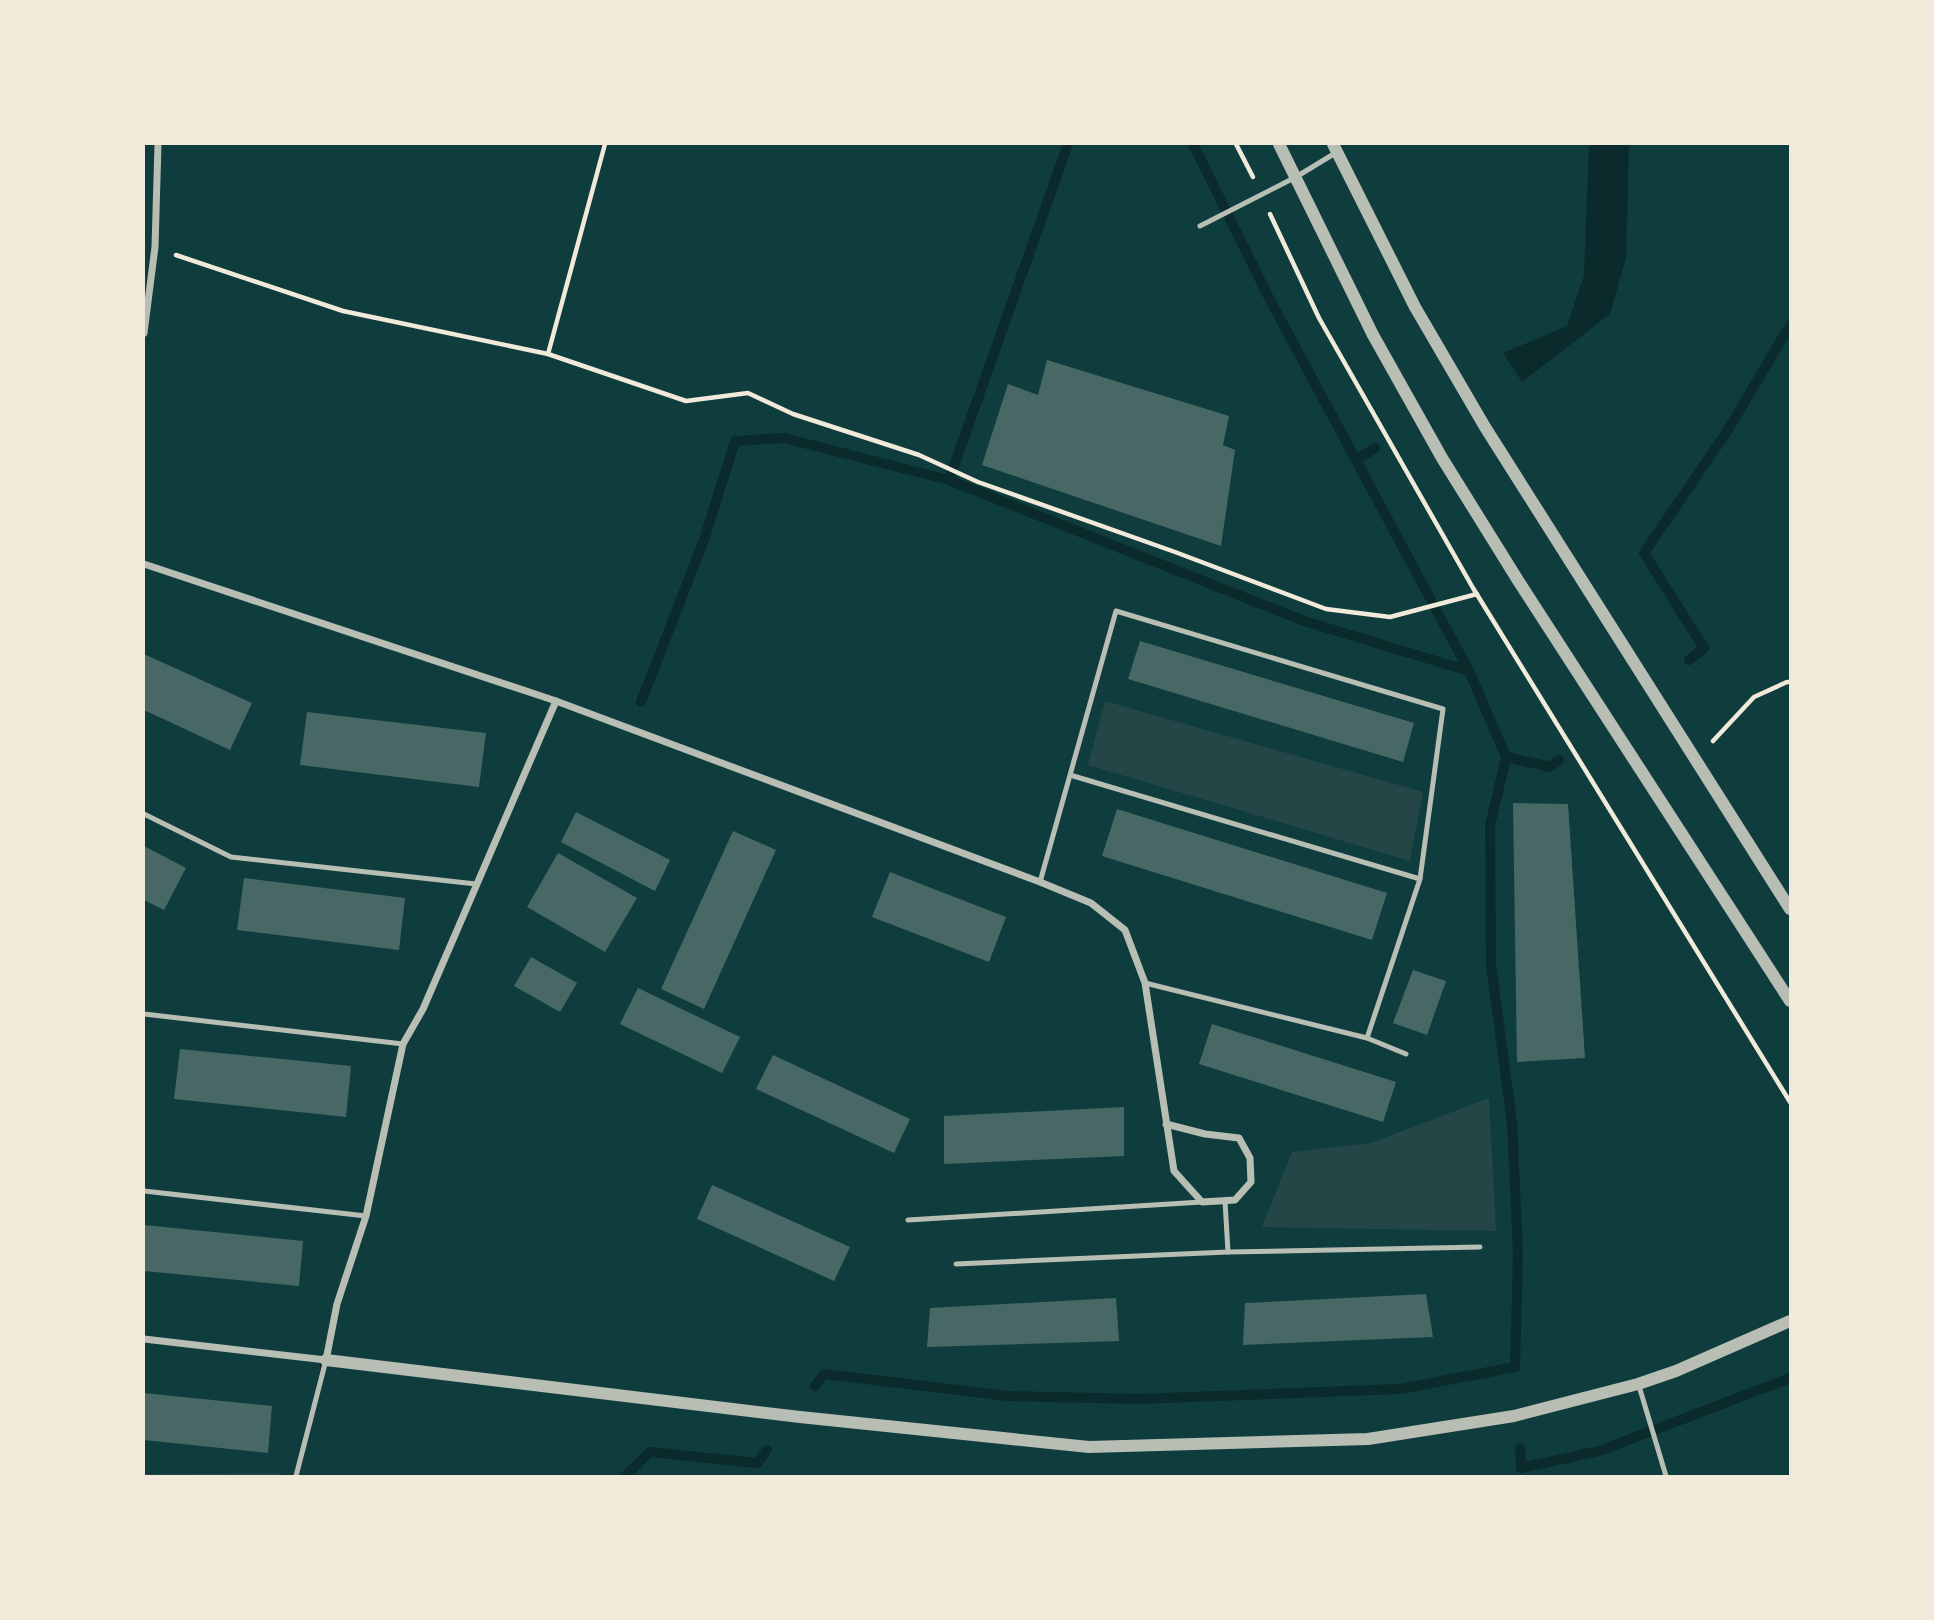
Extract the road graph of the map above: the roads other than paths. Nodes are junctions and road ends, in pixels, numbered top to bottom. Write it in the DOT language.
graph roads {
  1 [pos="158,144"];
  2 [pos="1279,144"];
  3 [pos="1335,148"];
  4 [pos="1296,177"];
  5 [pos="1200,226"];
  6 [pos="144,333"];
  7 [pos="144,564"];
  8 [pos="556,701"];
  9 [pos="1070,775"];
  10 [pos="144,814"];
  11 [pos="1420,879"];
  12 [pos="1040,882"];
  13 [pos="476,884"];
  14 [pos="1790,909"];
  15 [pos="1145,983"];
  16 [pos="1790,1001"];
  17 [pos="144,1014"];
  18 [pos="1367,1038"];
  19 [pos="403,1044"];
  20 [pos="1406,1054"];
  21 [pos="1166,1124"];
  22 [pos="144,1191"];
  23 [pos="1225,1201"];
  24 [pos="1202,1202"];
  25 [pos="366,1216"];
  26 [pos="908,1220"];
  27 [pos="1480,1247"];
  28 [pos="1228,1252"];
  29 [pos="956,1264"];
  30 [pos="1790,1321"];
  31 [pos="144,1339"];
  32 [pos="326,1360"];
  33 [pos="1638,1384"];
  34 [pos="296,1476"];
  35 [pos="1666,1476"];
  1 -- 6 [label="street"];
  2 -- 4 [label="street"];
  3 -- 4 [label="lane"];
  3 -- 14 [label="street"];
  4 -- 5 [label="lane"];
  4 -- 16 [label="street"];
  7 -- 8 [label="street"];
  8 -- 12 [label="street"];
  8 -- 13 [label="street"];
  9 -- 11 [label="lane"];
  9 -- 11 [label="lane"];
  9 -- 12 [label="lane"];
  10 -- 13 [label="lane"];
  11 -- 18 [label="lane"];
  12 -- 15 [label="street"];
  13 -- 19 [label="street"];
  15 -- 18 [label="lane"];
  15 -- 21 [label="street"];
  17 -- 19 [label="lane"];
  18 -- 20 [label="lane"];
  19 -- 25 [label="street"];
  21 -- 23 [label="street"];
  21 -- 24 [label="street"];
  22 -- 25 [label="lane"];
  23 -- 24 [label="street"];
  23 -- 28 [label="lane"];
  24 -- 26 [label="lane"];
  25 -- 32 [label="street"];
  27 -- 28 [label="lane"];
  28 -- 29 [label="lane"];
  30 -- 33 [label="street"];
  31 -- 32 [label="street"];
  32 -- 33 [label="street"];
  32 -- 34 [label="lane"];
  33 -- 35 [label="lane"];
}
